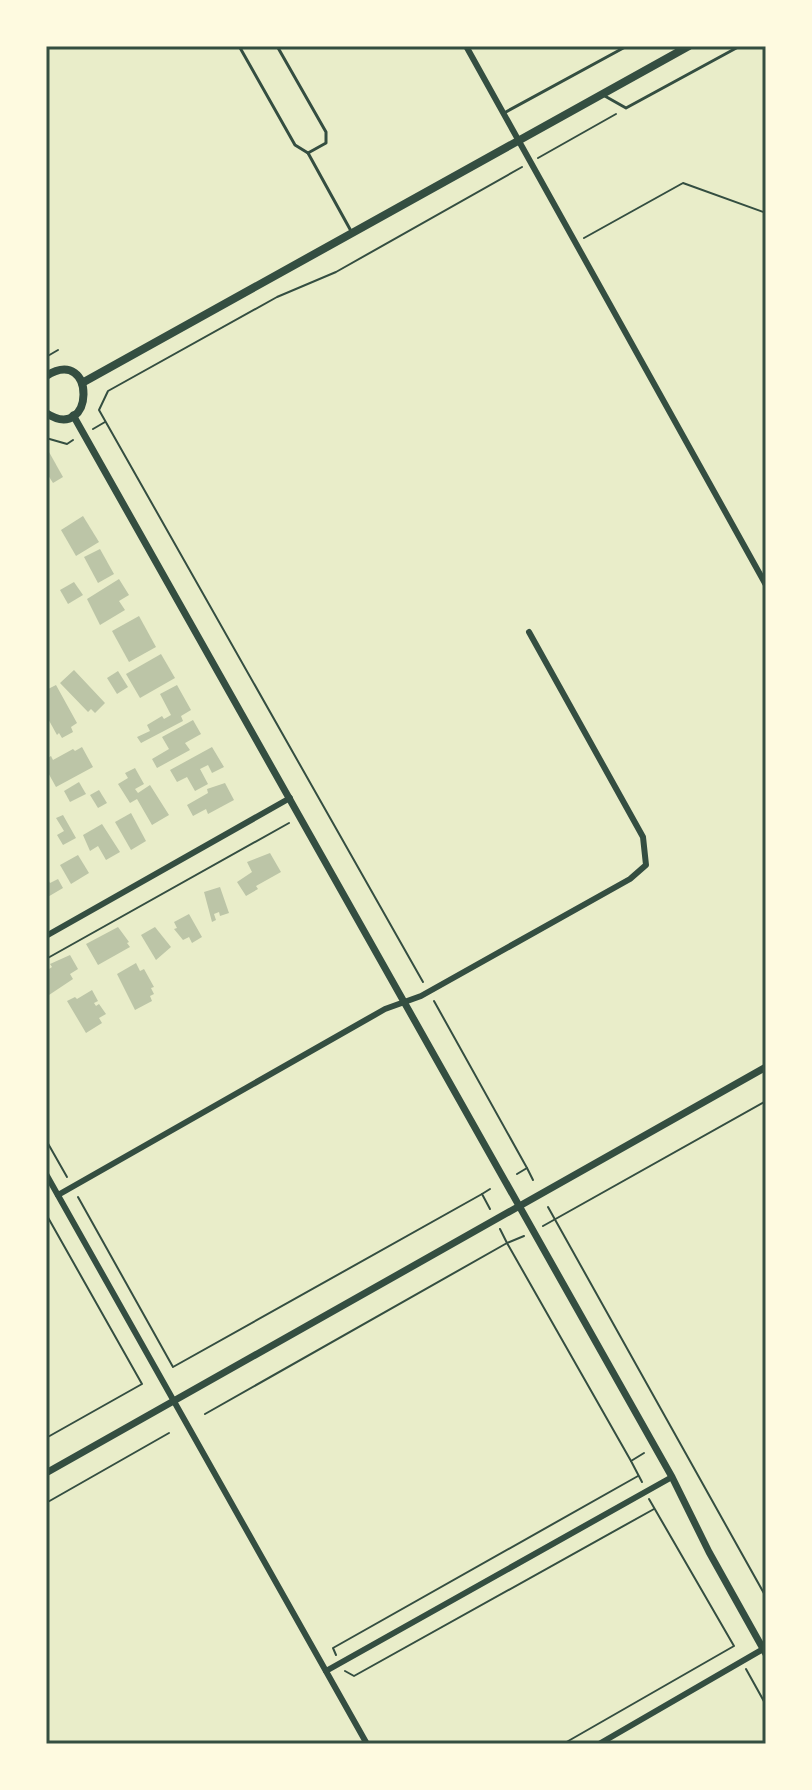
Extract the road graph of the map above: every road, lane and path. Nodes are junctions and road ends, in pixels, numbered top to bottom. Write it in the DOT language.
graph roads {
  1 [pos="239,46"];
  2 [pos="277,46"];
  3 [pos="466,46"];
  4 [pos="627,46"];
  5 [pos="689,46"];
  6 [pos="740,46"];
  7 [pos="603,95"];
  8 [pos="626,108"];
  9 [pos="504,113"];
  10 [pos="519,142"];
  11 [pos="308,153"];
  12 [pos="530,162"];
  13 [pos="766,213"];
  14 [pos="353,234"];
  15 [pos="576,242"];
  16 [pos="58,350"];
  17 [pos="46,357"];
  18 [pos="47,372"];
  19 [pos="82,383"];
  20 [pos="46,413"];
  21 [pos="73,415"];
  22 [pos="766,585"];
  23 [pos="529,632"];
  24 [pos="290,798"];
  25 [pos="301,819"];
  26 [pos="46,936"];
  27 [pos="46,959"];
  28 [pos="429,992"];
  29 [pos="404,1002"];
  30 [pos="766,1067"];
  31 [pos="766,1101"];
  32 [pos="46,1140"];
  33 [pos="527,1168"];
  34 [pos="46,1174"];
  35 [pos="517,1174"];
  36 [pos="533,1180"];
  37 [pos="73,1187"];
  38 [pos="490,1189"];
  39 [pos="482,1194"];
  40 [pos="58,1195"];
  41 [pos="518,1207"];
  42 [pos="548,1207"];
  43 [pos="46,1214"];
  44 [pos="495,1219"];
  45 [pos="555,1219"];
  46 [pos="532,1232"];
  47 [pos="507,1243"];
  48 [pos="174,1401"];
  49 [pos="205,1414"];
  50 [pos="169,1433"];
  51 [pos="46,1438"];
  52 [pos="644,1453"];
  53 [pos="631,1461"];
  54 [pos="46,1473"];
  55 [pos="672,1477"];
  56 [pos="646,1492"];
  57 [pos="46,1503"];
  58 [pos="766,1597"];
  59 [pos="731,1649"];
  60 [pos="764,1652"];
  61 [pos="741,1661"];
  62 [pos="326,1671"];
  63 [pos="766,1705"];
  64 [pos="602,1743"];
  65 [pos="367,1744"];
  66 [pos="563,1744"];
  1 -- 11 [label="lane"];
  2 -- 11 [label="lane"];
  3 -- 9 [label="street"];
  4 -- 9 [label="lane"];
  5 -- 7 [label="main road"];
  6 -- 8 [label="lane"];
  7 -- 8 [label="lane"];
  7 -- 10 [label="main road"];
  8 -- 12 [label="path"];
  9 -- 10 [label="street"];
  10 -- 12 [label="street"];
  10 -- 14 [label="main road"];
  11 -- 14 [label="lane"];
  12 -- 15 [label="street"];
  12 -- 28 [label="path"];
  13 -- 15 [label="path"];
  14 -- 19 [label="main road"];
  15 -- 22 [label="street"];
  16 -- 17 [label="path"];
  18 -- 19 [label="main road"];
  19 -- 21 [label="main road"];
  20 -- 21 [label="main road"];
  21 -- 24 [label="street"];
  23 -- 28 [label="street"];
  24 -- 25 [label="street"];
  24 -- 26 [label="street"];
  25 -- 27 [label="path"];
  25 -- 29 [label="street"];
  28 -- 29 [label="street"];
  28 -- 33 [label="path"];
  29 -- 37 [label="street"];
  29 -- 41 [label="street"];
  30 -- 41 [label="street"];
  31 -- 45 [label="path"];
  32 -- 37 [label="path"];
  33 -- 35 [label="path"];
  33 -- 36 [label="path"];
  34 -- 40 [label="street"];
  37 -- 39 [label="path"];
  37 -- 40 [label="street"];
  38 -- 39 [label="path"];
  39 -- 44 [label="path"];
  40 -- 48 [label="street"];
  41 -- 44 [label="street"];
  41 -- 46 [label="street"];
  42 -- 45 [label="path"];
  43 -- 51 [label="path"];
  44 -- 47 [label="path"];
  44 -- 48 [label="street"];
  45 -- 46 [label="path"];
  45 -- 58 [label="path"];
  46 -- 47 [label="path"];
  46 -- 55 [label="street"];
  47 -- 49 [label="path"];
  47 -- 53 [label="path"];
  48 -- 54 [label="street"];
  48 -- 62 [label="street"];
  50 -- 57 [label="path"];
  52 -- 53 [label="path"];
  53 -- 56 [label="path"];
  55 -- 56 [label="street"];
  55 -- 60 [label="street"];
  56 -- 59 [label="path"];
  56 -- 62 [label="street"];
  59 -- 61 [label="path"];
  59 -- 66 [label="path"];
  60 -- 61 [label="street"];
  61 -- 63 [label="path"];
  61 -- 64 [label="street"];
  62 -- 65 [label="street"];
}
